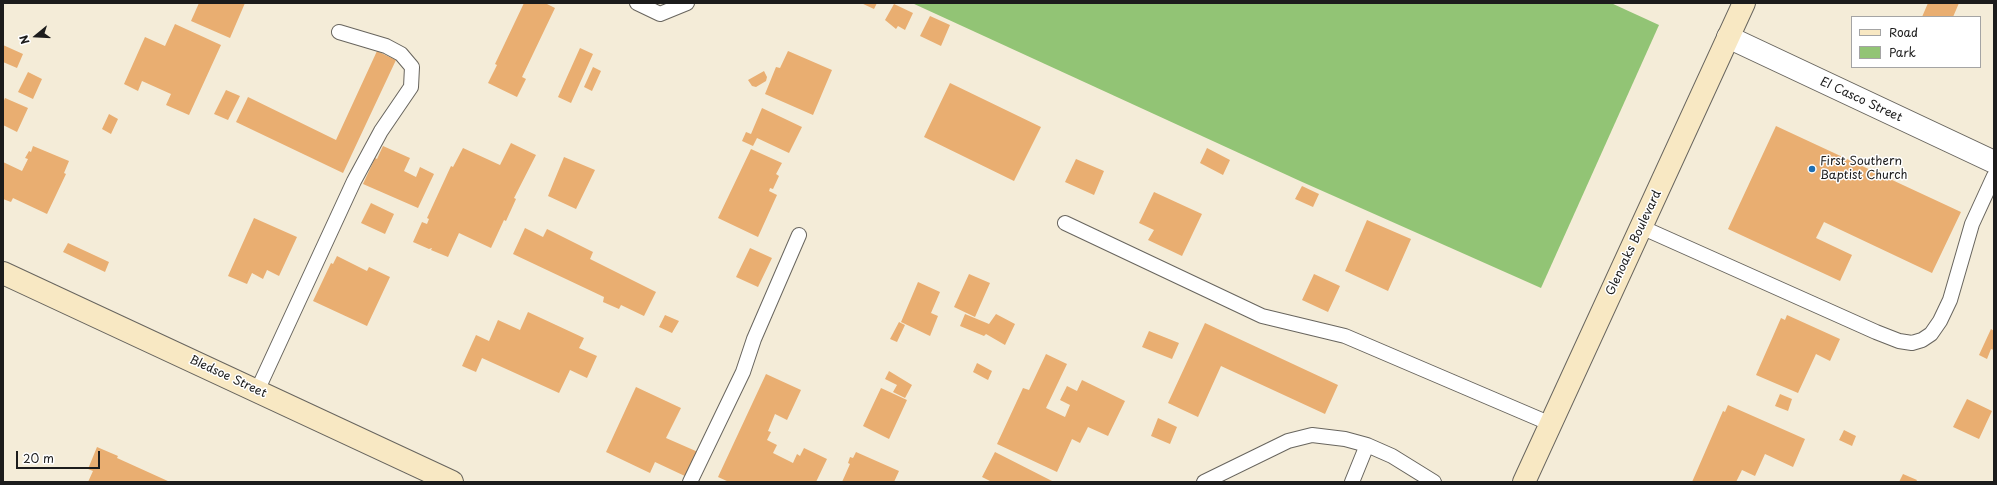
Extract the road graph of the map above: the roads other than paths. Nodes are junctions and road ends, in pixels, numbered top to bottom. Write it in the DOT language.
graph roads {
  1 [pos="637,3"];
  2 [pos="687,3"];
  3 [pos="1744,3"];
  4 [pos="339,32"];
  5 [pos="1728,37"];
  6 [pos="1994,162"];
  7 [pos="1994,176"];
  8 [pos="1065,223"];
  9 [pos="1641,227"];
  10 [pos="799,235"];
  11 [pos="3,273"];
  12 [pos="257,391"];
  13 [pos="1551,424"];
  14 [pos="1367,445"];
  15 [pos="452,482"];
  16 [pos="690,482"];
  17 [pos="1204,482"];
  18 [pos="1352,482"];
  19 [pos="1434,482"];
  20 [pos="1524,482"];
  1 -- 2 [label="lane"];
  3 -- 5 [label="main road, Glenoaks Boulevard"];
  4 -- 12 [label="lane"];
  5 -- 6 [label="street, El Casco Street"];
  5 -- 9 [label="main road, Glenoaks Boulevard"];
  7 -- 9 [label="lane"];
  8 -- 13 [label="lane"];
  9 -- 13 [label="main road, Glenoaks Boulevard"];
  10 -- 16 [label="lane"];
  11 -- 12 [label="main road, Bledsoe Street"];
  12 -- 15 [label="main road, Bledsoe Street"];
  13 -- 20 [label="main road, Glenoaks Boulevard"];
  14 -- 17 [label="lane"];
  14 -- 18 [label="lane"];
  14 -- 19 [label="lane"];
}
